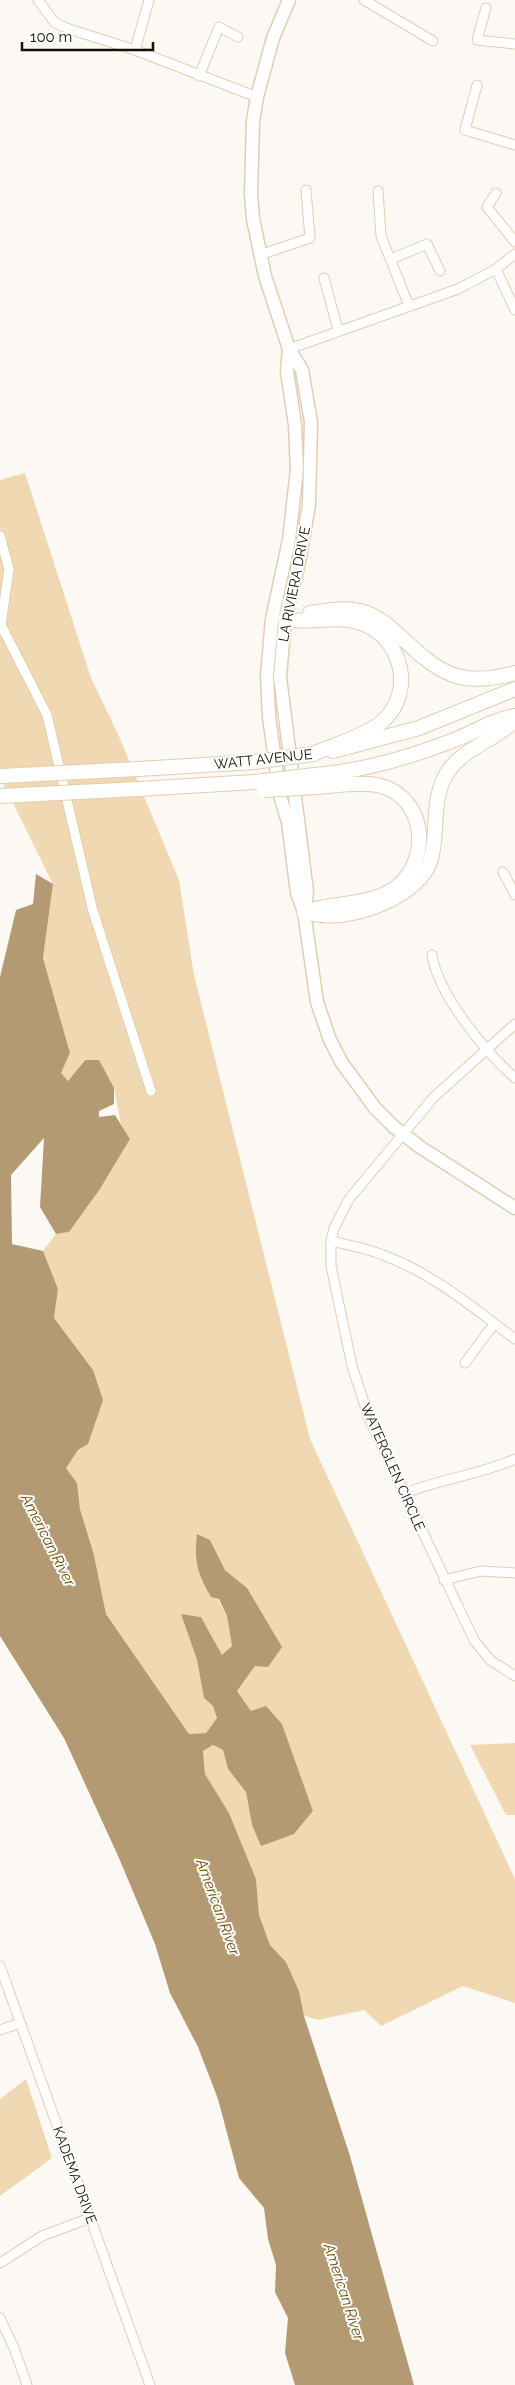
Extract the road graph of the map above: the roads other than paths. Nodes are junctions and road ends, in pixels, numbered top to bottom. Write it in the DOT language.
graph roads {
  1 [pos="38,0"];
  2 [pos="149,0"];
  3 [pos="289,0"];
  4 [pos="364,0"];
  5 [pos="486,8"];
  6 [pos="238,37"];
  7 [pos="433,41"];
  8 [pos="515,44"];
  9 [pos="135,50"];
  10 [pos="199,76"];
  11 [pos="477,85"];
  12 [pos="257,97"];
  13 [pos="515,145"];
  14 [pos="306,190"];
  15 [pos="378,191"];
  16 [pos="496,193"];
  17 [pos="515,242"];
  18 [pos="515,254"];
  19 [pos="260,255"];
  20 [pos="391,259"];
  21 [pos="496,269"];
  22 [pos="440,272"];
  23 [pos="324,278"];
  24 [pos="409,306"];
  25 [pos="515,310"];
  26 [pos="338,330"];
  27 [pos="290,349"];
  28 [pos="295,425"];
  29 [pos="310,481"];
  30 [pos="0,536"];
  31 [pos="285,619"];
  32 [pos="0,623"];
  33 [pos="515,673"];
  34 [pos="515,689"];
  35 [pos="515,716"];
  36 [pos="515,720"];
  37 [pos="313,754"];
  38 [pos="0,776"];
  39 [pos="316,781"];
  40 [pos="0,796"];
  41 [pos="503,872"];
  42 [pos="515,895"];
  43 [pos="304,912"];
  44 [pos="432,955"];
  45 [pos="515,1024"];
  46 [pos="487,1049"];
  47 [pos="515,1078"];
  48 [pos="151,1091"];
  49 [pos="402,1134"];
  50 [pos="515,1208"];
  51 [pos="331,1241"];
  52 [pos="494,1324"];
  53 [pos="515,1339"];
  54 [pos="465,1363"];
  55 [pos="515,1459"];
  56 [pos="403,1494"];
  57 [pos="515,1573"];
  58 [pos="444,1580"];
  59 [pos="515,1676"];
  60 [pos="0,1966"];
  61 [pos="20,2023"];
  62 [pos="0,2030"];
  63 [pos="90,2218"];
  64 [pos="0,2263"];
  65 [pos="0,2318"];
  66 [pos="27,2385"];
  67 [pos="150,2385"];
  1 -- 9 [label="street"];
  2 -- 9 [label="street"];
  3 -- 12 [label="street, LA RIVIERA DRIVE"];
  4 -- 7 [label="street"];
  5 -- 8 [label="street"];
  6 -- 10 [label="street"];
  9 -- 10 [label="street"];
  10 -- 12 [label="street"];
  11 -- 13 [label="street"];
  12 -- 19 [label="street, LA RIVIERA DRIVE"];
  14 -- 19 [label="street"];
  15 -- 20 [label="street"];
  16 -- 17 [label="street"];
  18 -- 21 [label="street"];
  19 -- 27 [label="street, LA RIVIERA DRIVE"];
  20 -- 22 [label="street"];
  20 -- 24 [label="street"];
  21 -- 24 [label="street"];
  21 -- 25 [label="street"];
  23 -- 26 [label="street"];
  24 -- 26 [label="street"];
  26 -- 27 [label="street"];
  27 -- 28 [label="street, LA RIVIERA DRIVE"];
  27 -- 29 [label="street, LA RIVIERA DRIVE"];
  28 -- 29 [label="street"];
  28 -- 43 [label="street, LA RIVIERA DRIVE"];
  29 -- 31 [label="street, LA RIVIERA DRIVE"];
  30 -- 32 [label="street"];
  31 -- 33 [label="main road"];
  31 -- 37 [label="main road"];
  31 -- 43 [label="street, LA RIVIERA DRIVE"];
  32 -- 48 [label="street"];
  34 -- 37 [label="main road, WATT AVENUE"];
  35 -- 39 [label="main road, WATT AVENUE"];
  36 -- 43 [label="main road"];
  37 -- 38 [label="main road, WATT AVENUE, bridge"];
  39 -- 40 [label="main road, bridge"];
  39 -- 43 [label="main road"];
  41 -- 42 [label="street"];
  43 -- 49 [label="street, LA RIVIERA DRIVE"];
  44 -- 46 [label="street"];
  45 -- 46 [label="street, WATERGLEN CIRCLE"];
  46 -- 47 [label="street"];
  46 -- 49 [label="street, WATERGLEN CIRCLE"];
  49 -- 50 [label="street, LA RIVIERA DRIVE"];
  49 -- 51 [label="street, WATERGLEN CIRCLE"];
  51 -- 52 [label="street"];
  51 -- 56 [label="street, WATERGLEN CIRCLE"];
  52 -- 53 [label="street"];
  52 -- 54 [label="street"];
  55 -- 56 [label="street"];
  56 -- 58 [label="street, WATERGLEN CIRCLE"];
  57 -- 58 [label="street"];
  58 -- 59 [label="street, WATERGLEN CIRCLE"];
  60 -- 61 [label="street, KADEMA DRIVE"];
  61 -- 62 [label="street"];
  61 -- 63 [label="street, KADEMA DRIVE"];
  63 -- 64 [label="street"];
  63 -- 67 [label="street, KADEMA DRIVE"];
  65 -- 66 [label="street"];
}
